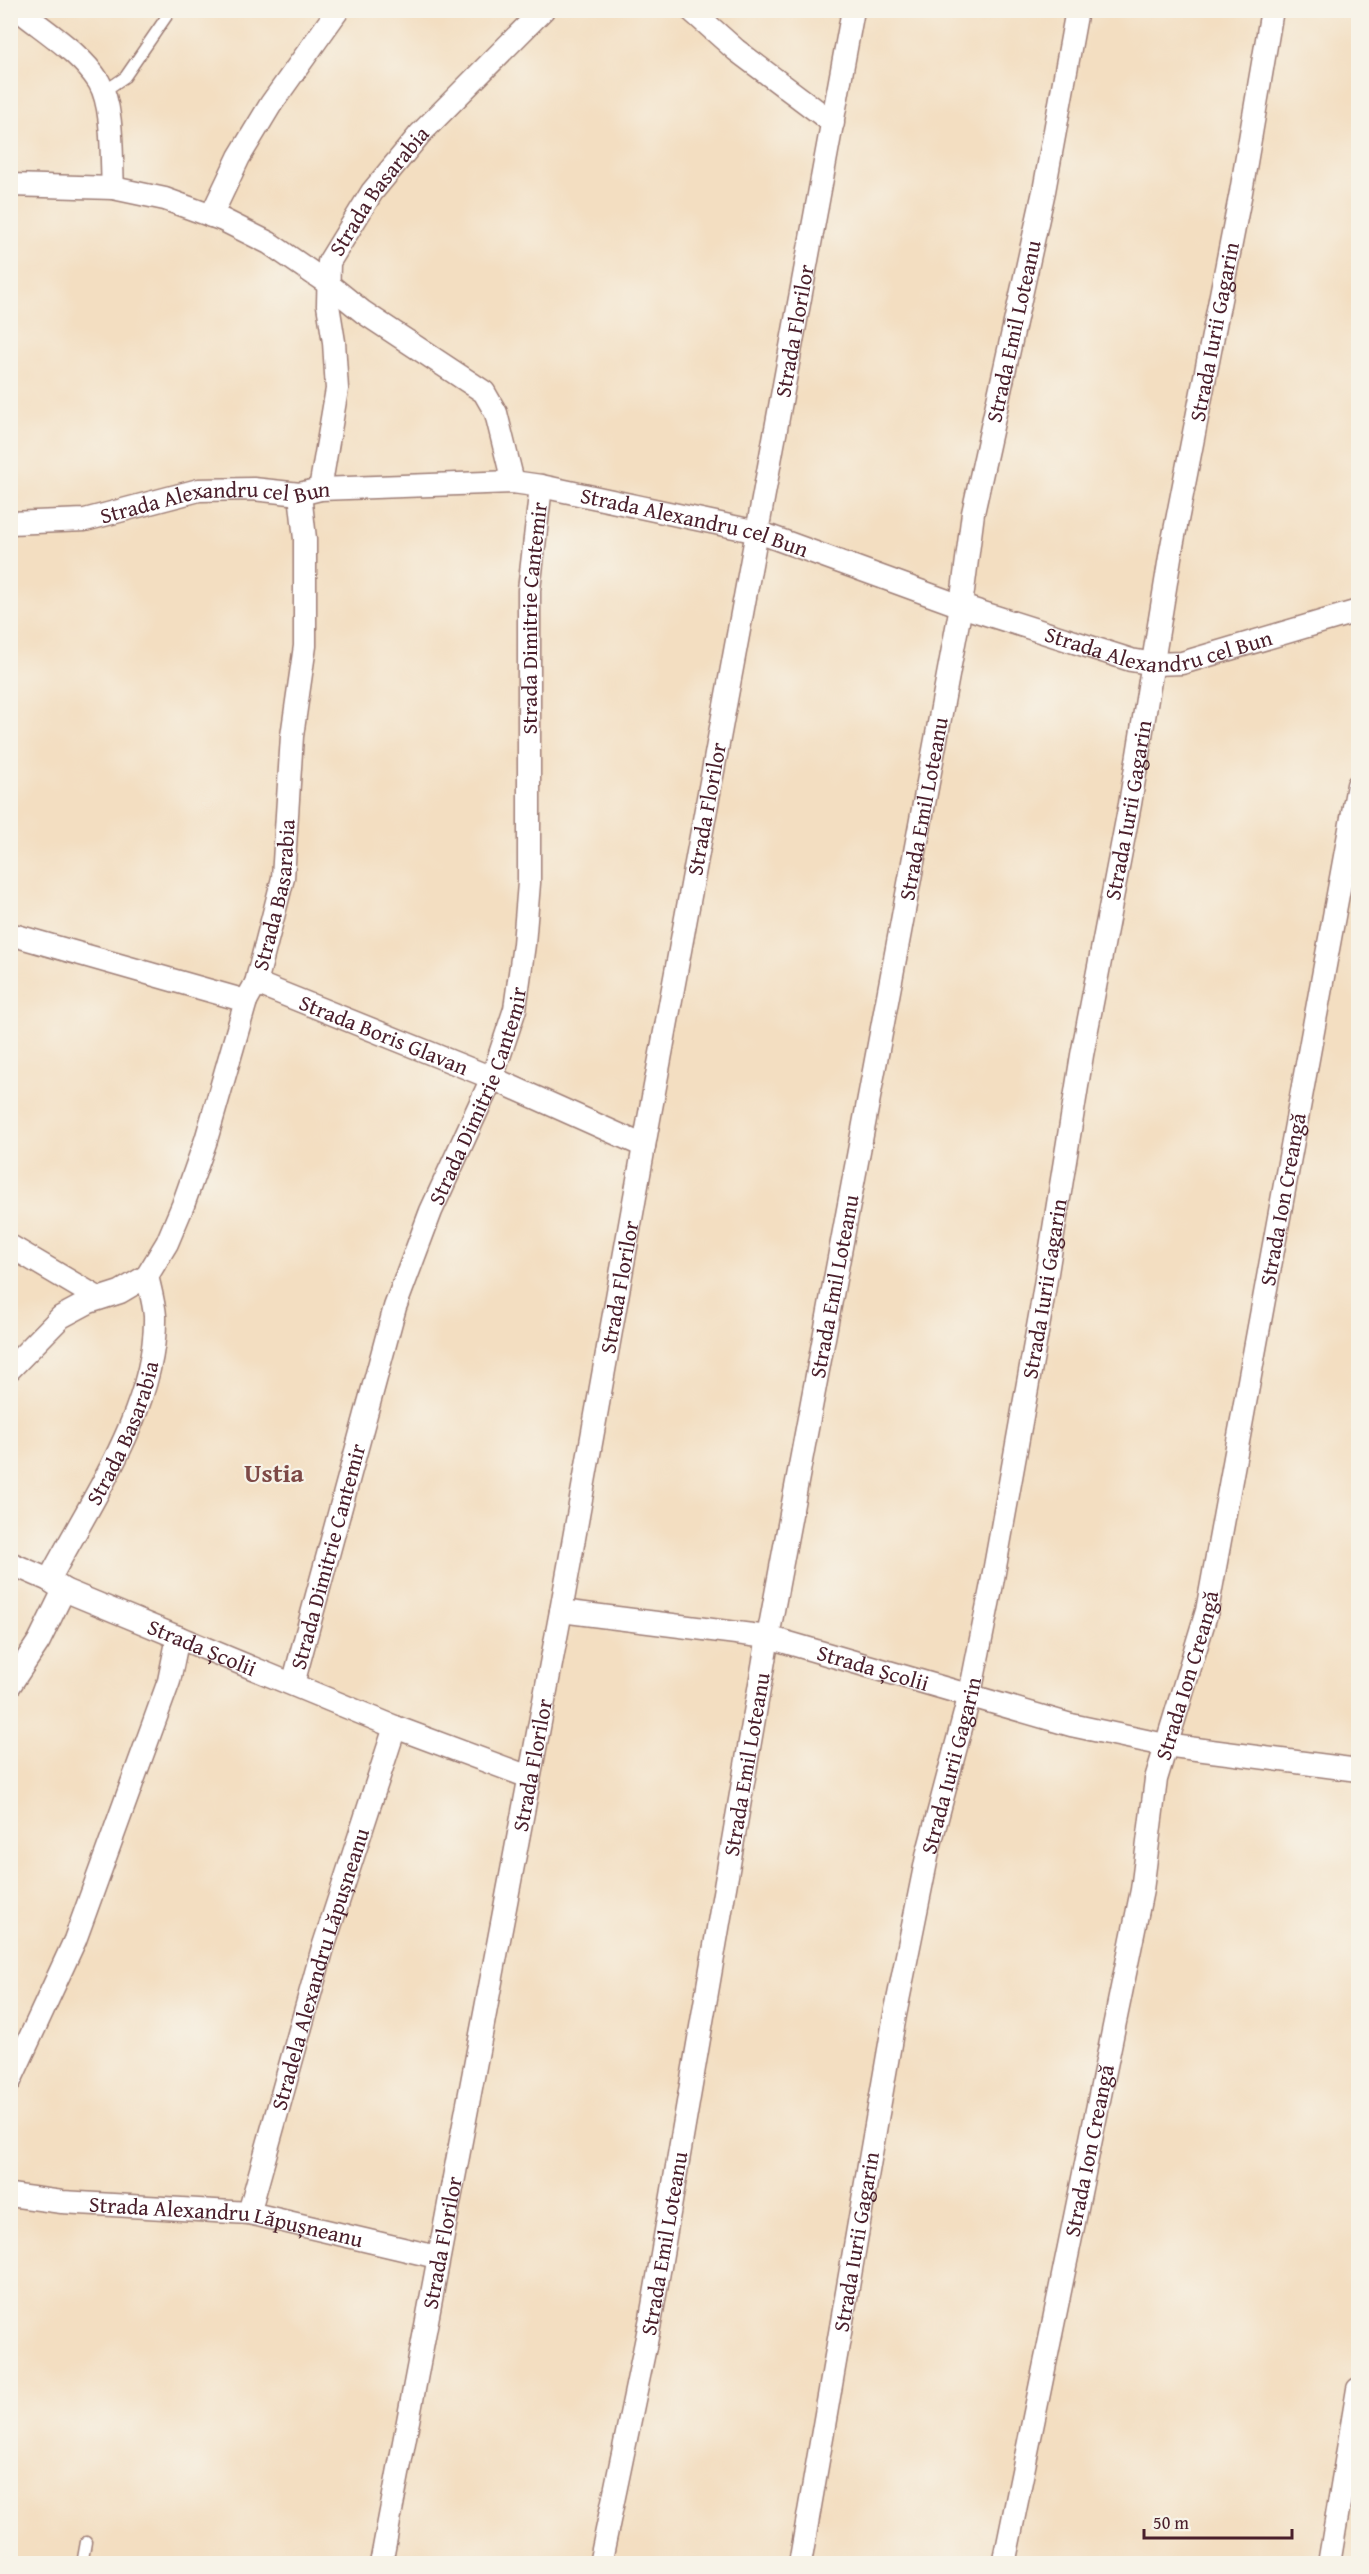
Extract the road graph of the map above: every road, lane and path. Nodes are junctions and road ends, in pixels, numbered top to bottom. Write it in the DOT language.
graph roads {
  1 [pos="19,10"];
  2 [pos="171,10"];
  3 [pos="338,10"];
  4 [pos="543,10"];
  5 [pos="691,10"];
  6 [pos="853,10"];
  7 [pos="1077,10"];
  8 [pos="1272,10"];
  9 [pos="103,93"];
  10 [pos="833,123"];
  11 [pos="10,185"];
  12 [pos="113,188"];
  13 [pos="211,216"];
  14 [pos="327,283"];
  15 [pos="513,482"];
  16 [pos="541,486"];
  17 [pos="310,491"];
  18 [pos="10,523"];
  19 [pos="758,532"];
  20 [pos="961,606"];
  21 [pos="1359,611"];
  22 [pos="1154,663"];
  23 [pos="1359,785"];
  24 [pos="10,934"];
  25 [pos="251,992"];
  26 [pos="492,1078"];
  27 [pos="644,1146"];
  28 [pos="10,1246"];
  29 [pos="147,1276"];
  30 [pos="98,1298"];
  31 [pos="10,1369"];
  32 [pos="10,1563"];
  33 [pos="56,1585"];
  34 [pos="561,1611"];
  35 [pos="178,1637"];
  36 [pos="768,1637"];
  37 [pos="293,1684"];
  38 [pos="10,1685"];
  39 [pos="970,1694"];
  40 [pos="395,1727"];
  41 [pos="1165,1745"];
  42 [pos="1359,1770"];
  43 [pos="529,1777"];
  44 [pos="10,2081"];
  45 [pos="10,2195"];
  46 [pos="249,2213"];
  47 [pos="437,2257"];
  48 [pos="1359,2389"];
  49 [pos="86,2542"];
  50 [pos="82,2564"];
  51 [pos="381,2564"];
  52 [pos="600,2564"];
  53 [pos="800,2564"];
  54 [pos="1004,2564"];
  55 [pos="1329,2564"];
  1 -- 9 [label="street"];
  2 -- 9 [label="lane"];
  3 -- 13 [label="street"];
  4 -- 14 [label="street, Strada Basarabia"];
  5 -- 10 [label="street"];
  6 -- 10 [label="street, Strada Florilor"];
  7 -- 20 [label="street, Strada Emil Loteanu"];
  8 -- 22 [label="street, Strada Iurii Gagarin"];
  9 -- 12 [label="street"];
  10 -- 19 [label="street, Strada Florilor"];
  11 -- 12 [label="street"];
  12 -- 13 [label="street"];
  13 -- 14 [label="street"];
  14 -- 15 [label="street"];
  14 -- 17 [label="street, Strada Basarabia"];
  15 -- 16 [label="street, Strada Alexandru cel Bun"];
  15 -- 17 [label="street, Strada Alexandru cel Bun"];
  16 -- 19 [label="street, Strada Alexandru cel Bun"];
  16 -- 26 [label="street, Strada Dimitrie Cantemir"];
  17 -- 18 [label="street, Strada Alexandru cel Bun"];
  17 -- 25 [label="street, Strada Basarabia"];
  19 -- 20 [label="street, Strada Alexandru cel Bun"];
  19 -- 27 [label="street, Strada Florilor"];
  20 -- 22 [label="street, Strada Alexandru cel Bun"];
  20 -- 36 [label="street, Strada Emil Loteanu"];
  21 -- 22 [label="street, Strada Alexandru cel Bun"];
  22 -- 39 [label="street, Strada Iurii Gagarin"];
  23 -- 41 [label="street, Strada Ion Creangă"];
  24 -- 25 [label="street, Strada Boris Glavan"];
  25 -- 26 [label="street, Strada Boris Glavan"];
  25 -- 29 [label="street, Strada Basarabia"];
  26 -- 27 [label="street, Strada Boris Glavan"];
  26 -- 37 [label="street, Strada Dimitrie Cantemir"];
  27 -- 34 [label="street, Strada Florilor"];
  28 -- 30 [label="street"];
  29 -- 30 [label="street, Strada Basarabia"];
  29 -- 33 [label="street, Strada Basarabia"];
  30 -- 31 [label="street, Strada Basarabia"];
  32 -- 33 [label="street, Strada Școlii"];
  33 -- 35 [label="street, Strada Școlii"];
  33 -- 38 [label="street, Strada Basarabia"];
  34 -- 36 [label="street, Strada Școlii"];
  34 -- 43 [label="street, Strada Florilor"];
  35 -- 37 [label="street, Strada Școlii"];
  35 -- 44 [label="street"];
  36 -- 39 [label="street, Strada Școlii"];
  36 -- 52 [label="street, Strada Emil Loteanu"];
  37 -- 40 [label="street, Strada Școlii"];
  39 -- 41 [label="street, Strada Școlii"];
  39 -- 53 [label="street, Strada Iurii Gagarin"];
  40 -- 43 [label="street, Strada Școlii"];
  40 -- 46 [label="street, Stradela Alexandru Lăpușneanu"];
  41 -- 42 [label="street, Strada Școlii"];
  41 -- 54 [label="street, Strada Ion Creangă"];
  43 -- 47 [label="street, Strada Florilor"];
  45 -- 46 [label="street, Strada Alexandru Lăpușneanu"];
  46 -- 47 [label="street, Strada Alexandru Lăpușneanu"];
  47 -- 51 [label="street, Strada Florilor"];
  48 -- 55 [label="street"];
  49 -- 50 [label="lane"];
}
